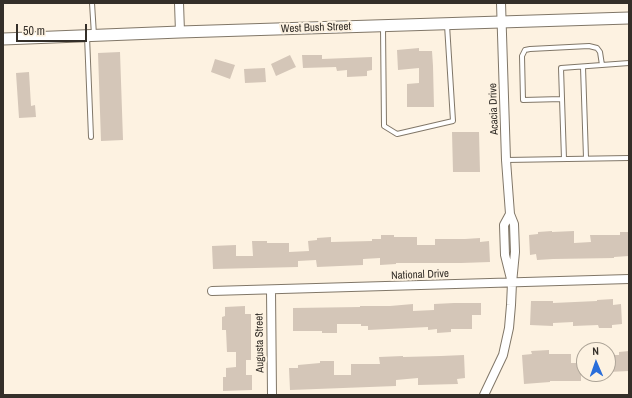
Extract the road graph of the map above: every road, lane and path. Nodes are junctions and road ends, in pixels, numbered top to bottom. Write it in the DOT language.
graph roads {
  1 [pos="92,3"];
  2 [pos="179,3"];
  3 [pos="501,3"];
  4 [pos="629,18"];
  5 [pos="502,23"];
  6 [pos="447,24"];
  7 [pos="383,26"];
  8 [pos="180,32"];
  9 [pos="90,36"];
  10 [pos="3,39"];
  11 [pos="629,64"];
  12 [pos="602,65"];
  13 [pos="583,67"];
  14 [pos="562,99"];
  15 [pos="91,137"];
  16 [pos="586,158"];
  17 [pos="629,158"];
  18 [pos="564,159"];
  19 [pos="506,160"];
  20 [pos="629,279"];
  21 [pos="512,283"];
  22 [pos="271,290"];
  23 [pos="212,291"];
  24 [pos="272,395"];
  25 [pos="484,395"];
  1 -- 9 [label="lane"];
  2 -- 8 [label="street"];
  3 -- 5 [label="street, Acacia Drive"];
  4 -- 5 [label="main road, West Bush Street"];
  5 -- 6 [label="main road, West Bush Street"];
  5 -- 19 [label="street, Acacia Drive"];
  6 -- 7 [label="main road, West Bush Street"];
  6 -- 7 [label="lane"];
  7 -- 8 [label="main road, West Bush Street"];
  8 -- 9 [label="main road, West Bush Street"];
  9 -- 10 [label="main road, West Bush Street"];
  9 -- 15 [label="lane"];
  11 -- 12 [label="lane"];
  12 -- 13 [label="lane"];
  12 -- 14 [label="lane"];
  13 -- 14 [label="lane"];
  13 -- 16 [label="lane"];
  14 -- 18 [label="lane"];
  16 -- 17 [label="lane"];
  16 -- 18 [label="lane"];
  18 -- 19 [label="lane"];
  19 -- 21 [label="street, Acacia Drive"];
  20 -- 21 [label="street, National Drive"];
  21 -- 22 [label="street, National Drive"];
  21 -- 25 [label="street, Acacia Drive"];
  22 -- 23 [label="street, National Drive"];
  22 -- 24 [label="street, Augusta Street"];
}
